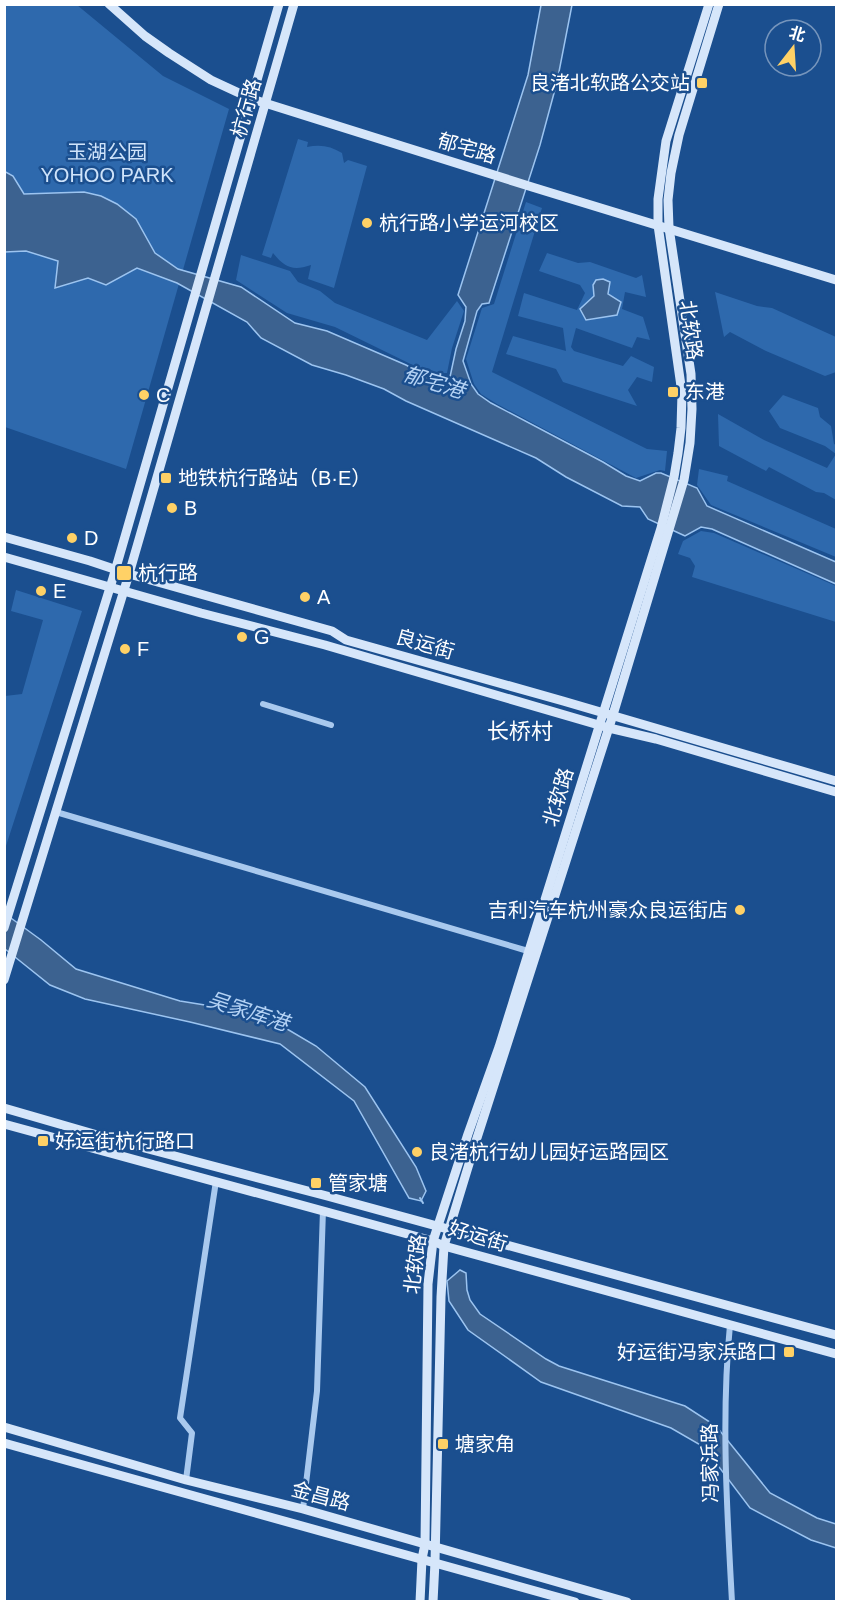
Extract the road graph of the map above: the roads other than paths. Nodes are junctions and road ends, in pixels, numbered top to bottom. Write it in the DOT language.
graph roads {
  1 [pos="109,4"];
  2 [pos="279,4"];
  3 [pos="294,4"];
  4 [pos="709,4"];
  5 [pos="719,4"];
  6 [pos="252,99"];
  7 [pos="266,104"];
  8 [pos="658,225"];
  9 [pos="669,228"];
  10 [pos="837,280"];
  11 [pos="665,529"];
  12 [pos="4,537"];
  13 [pos="4,557"];
  14 [pos="115,570"];
  15 [pos="129,574"];
  16 [pos="111,586"];
  17 [pos="124,591"];
  18 [pos="263,704"];
  19 [pos="608,715"];
  20 [pos="331,725"];
  21 [pos="604,726"];
  22 [pos="837,781"];
  23 [pos="837,792"];
  24 [pos="56,812"];
  25 [pos="4,928"];
  26 [pos="528,951"];
  27 [pos="4,980"];
  28 [pos="4,1108"];
  29 [pos="4,1124"];
  30 [pos="216,1181"];
  31 [pos="323,1210"];
  32 [pos="438,1227"];
  33 [pos="449,1230"];
  34 [pos="433,1241"];
  35 [pos="444,1246"];
  36 [pos="730,1325"];
  37 [pos="837,1335"];
  38 [pos="837,1354"];
  39 [pos="4,1427"];
  40 [pos="4,1443"];
  41 [pos="186,1480"];
  42 [pos="303,1509"];
  43 [pos="425,1544"];
  44 [pos="435,1547"];
  45 [pos="422,1559"];
  46 [pos="435,1562"];
  47 [pos="420,1602"];
  48 [pos="433,1602"];
  49 [pos="574,1602"];
  50 [pos="627,1602"];
  51 [pos="732,1602"];
  1 -- 6 [label="street, 郁宅路"];
  2 -- 6 [label="street, 杭行路"];
  3 -- 7 [label="street, 杭行路"];
  4 -- 8 [label="street, 北软路"];
  5 -- 9 [label="street, 北软路"];
  6 -- 7 [label="street, 郁宅路"];
  6 -- 14 [label="street, 杭行路"];
  7 -- 8 [label="street, 郁宅路"];
  7 -- 15 [label="street, 杭行路"];
  8 -- 9 [label="street, 郁宅路"];
  8 -- 11 [label="street, 北软路"];
  9 -- 10 [label="street, 郁宅路"];
  9 -- 11 [label="street, 北软路"];
  11 -- 19 [label="street, 北软路"];
  12 -- 14 [label="street, 良运街"];
  13 -- 16 [label="street, 良运街"];
  14 -- 15 [label="street, 良运街"];
  14 -- 16 [label="street, 杭行路"];
  15 -- 17 [label="street, 杭行路"];
  15 -- 19 [label="street, 良运街"];
  16 -- 17 [label="street, 良运街"];
  16 -- 25 [label="street, 杭行路"];
  17 -- 21 [label="street, 良运街"];
  17 -- 24 [label="street, 杭行路"];
  18 -- 20 [label="street"];
  19 -- 21 [label="street, 北软路"];
  19 -- 22 [label="street, 良运街"];
  21 -- 23 [label="street, 良运街"];
  21 -- 26 [label="street, 北软路"];
  21 -- 33 [label="street, 北软路"];
  24 -- 26 [label="street"];
  24 -- 27 [label="street, 杭行路"];
  26 -- 32 [label="street, 北软路"];
  28 -- 32 [label="street, 好运街"];
  29 -- 30 [label="street, 好运街"];
  30 -- 31 [label="street, 好运街"];
  30 -- 41 [label="street"];
  31 -- 34 [label="street, 好运街"];
  31 -- 42 [label="street"];
  32 -- 33 [label="street, 好运街"];
  32 -- 34 [label="street, 北软路"];
  33 -- 35 [label="street, 北软路"];
  33 -- 37 [label="street, 好运街"];
  34 -- 35 [label="street, 好运街"];
  34 -- 43 [label="street, 北软路"];
  35 -- 36 [label="street, 好运街"];
  35 -- 44 [label="street, 北软路"];
  36 -- 38 [label="street, 好运街"];
  36 -- 51 [label="street, 冯家浜路"];
  39 -- 41 [label="street, 金昌路"];
  40 -- 45 [label="street, 金昌路"];
  41 -- 42 [label="street, 金昌路"];
  42 -- 43 [label="street, 金昌路"];
  43 -- 44 [label="street, 金昌路"];
  43 -- 45 [label="street, 北软路"];
  44 -- 46 [label="street, 北软路"];
  44 -- 50 [label="street, 金昌路"];
  45 -- 46 [label="street, 金昌路"];
  45 -- 47 [label="street, 北软路"];
  46 -- 48 [label="street, 北软路"];
  46 -- 49 [label="street, 金昌路"];
}
